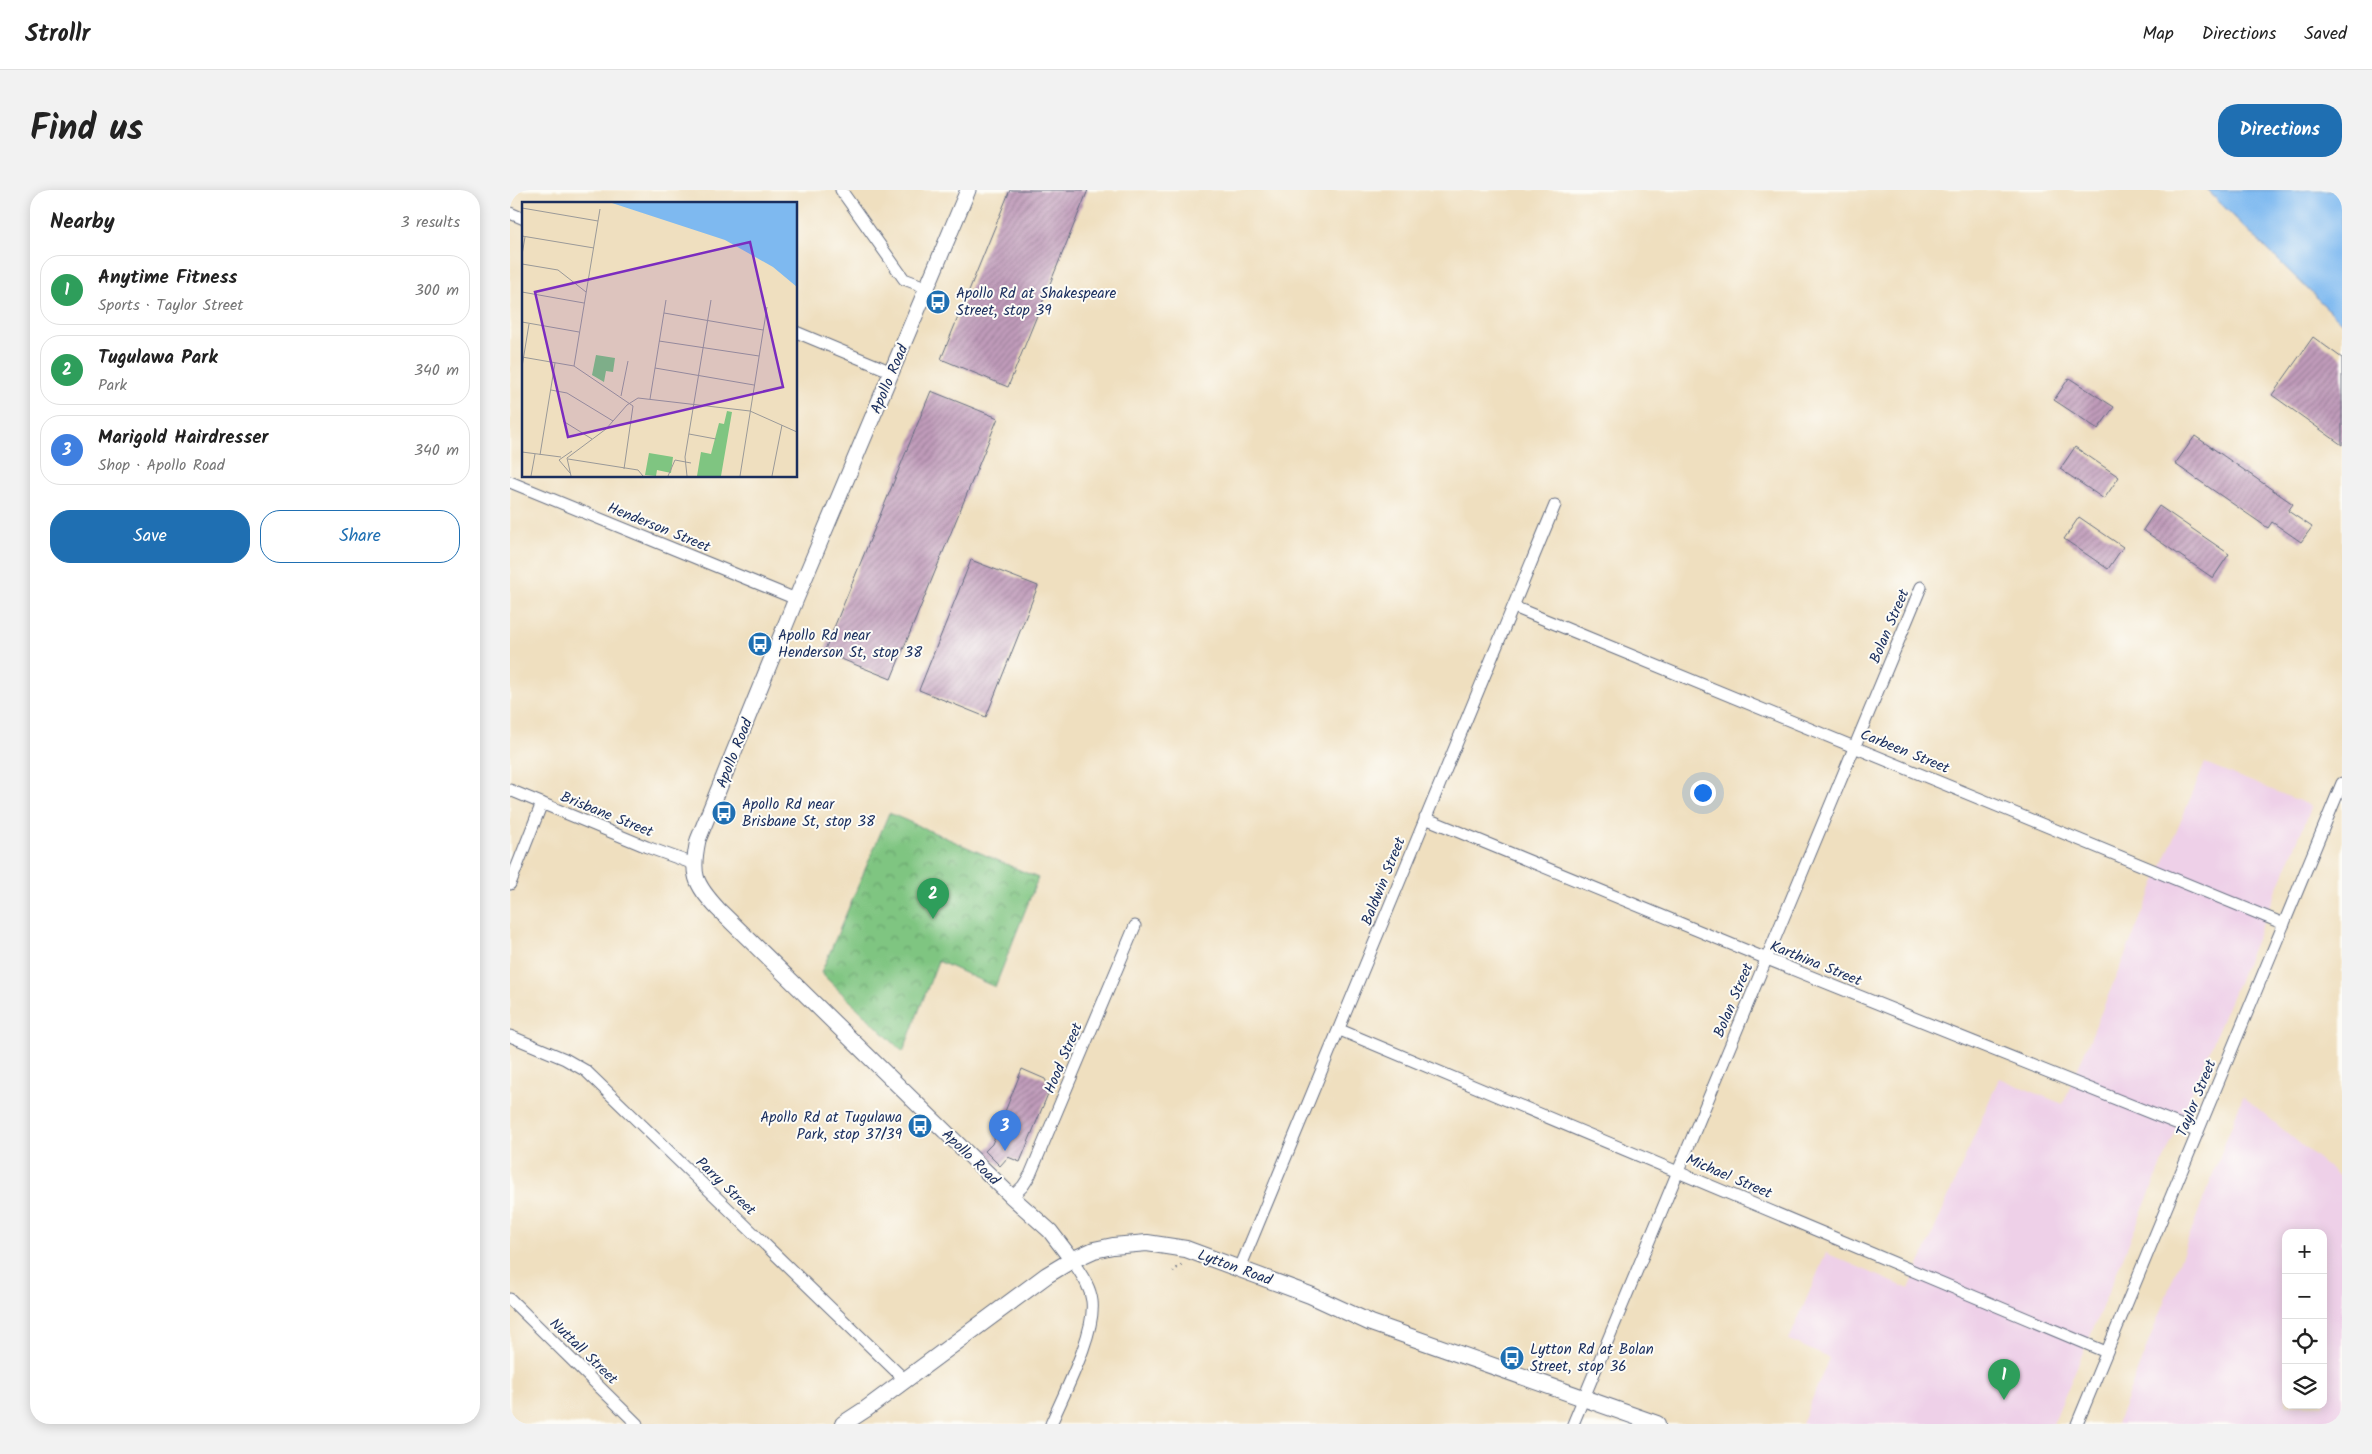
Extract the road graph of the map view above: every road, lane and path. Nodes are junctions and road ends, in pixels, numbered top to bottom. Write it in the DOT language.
graph roads {
  1 [pos="841,190"];
  2 [pos="968,190"];
  3 [pos="510,213"];
  4 [pos="522,218"];
  5 [pos="928,288"];
  6 [pos="798,333"];
  7 [pos="892,372"];
  8 [pos="510,482"];
  9 [pos="1555,505"];
  10 [pos="1921,587"];
  11 [pos="796,599"];
  12 [pos="1514,606"];
  13 [pos="1855,746"];
  14 [pos="2342,783"];
  15 [pos="510,790"];
  16 [pos="542,803"];
  17 [pos="1425,818"];
  18 [pos="694,864"];
  19 [pos="510,884"];
  20 [pos="2284,924"];
  21 [pos="1135,926"];
  22 [pos="1766,959"];
  23 [pos="1340,1030"];
  24 [pos="510,1036"];
  25 [pos="2198,1132"];
  26 [pos="1678,1170"];
  27 [pos="1012,1197"];
  28 [pos="1072,1260"];
  29 [pos="1240,1268"];
  30 [pos="510,1299"];
  31 [pos="2106,1352"];
  32 [pos="905,1380"];
  33 [pos="1584,1398"];
  34 [pos="637,1424"];
  35 [pos="843,1424"];
  36 [pos="1051,1424"];
  37 [pos="1573,1424"];
  38 [pos="1657,1424"];
  39 [pos="2077,1424"];
  1 -- 5 [label="street"];
  2 -- 5 [label="street, Apollo Road"];
  3 -- 4 [label="street"];
  5 -- 7 [label="street, Apollo Road"];
  6 -- 7 [label="street"];
  7 -- 11 [label="street, Apollo Road"];
  8 -- 11 [label="street, Henderson Street"];
  9 -- 12 [label="street, Baldwin Street"];
  10 -- 13 [label="street, Bolan Street"];
  11 -- 18 [label="street, Apollo Road"];
  12 -- 13 [label="street, Carbeen Street"];
  12 -- 17 [label="street, Baldwin Street"];
  13 -- 20 [label="street, Carbeen Street"];
  13 -- 22 [label="street, Bolan Street"];
  14 -- 20 [label="street, Taylor Street"];
  15 -- 16 [label="street, Brisbane Street"];
  16 -- 18 [label="street, Brisbane Street"];
  16 -- 19 [label="street"];
  17 -- 22 [label="street, Karthina Street"];
  17 -- 23 [label="street, Baldwin Street"];
  18 -- 27 [label="street, Apollo Road"];
  20 -- 25 [label="street, Taylor Street"];
  21 -- 27 [label="street, Hood Street"];
  22 -- 25 [label="street, Karthina Street"];
  22 -- 26 [label="street, Bolan Street"];
  23 -- 26 [label="street, Michael Street"];
  23 -- 29 [label="street, Baldwin Street"];
  24 -- 32 [label="street, Parry Street"];
  25 -- 31 [label="street, Taylor Street"];
  26 -- 31 [label="street, Michael Street"];
  26 -- 33 [label="street, Bolan Street"];
  27 -- 28 [label="street, Apollo Road"];
  28 -- 29 [label="main road, Lytton Road"];
  28 -- 32 [label="main road, Lytton Road"];
  28 -- 36 [label="street"];
  29 -- 33 [label="main road, Lytton Road"];
  30 -- 34 [label="street, Nuttall Street"];
  31 -- 39 [label="street, Taylor Street"];
  32 -- 35 [label="main road, Lytton Road"];
  33 -- 37 [label="street, Bolan Street"];
  33 -- 38 [label="main road, Lytton Road"];
}
